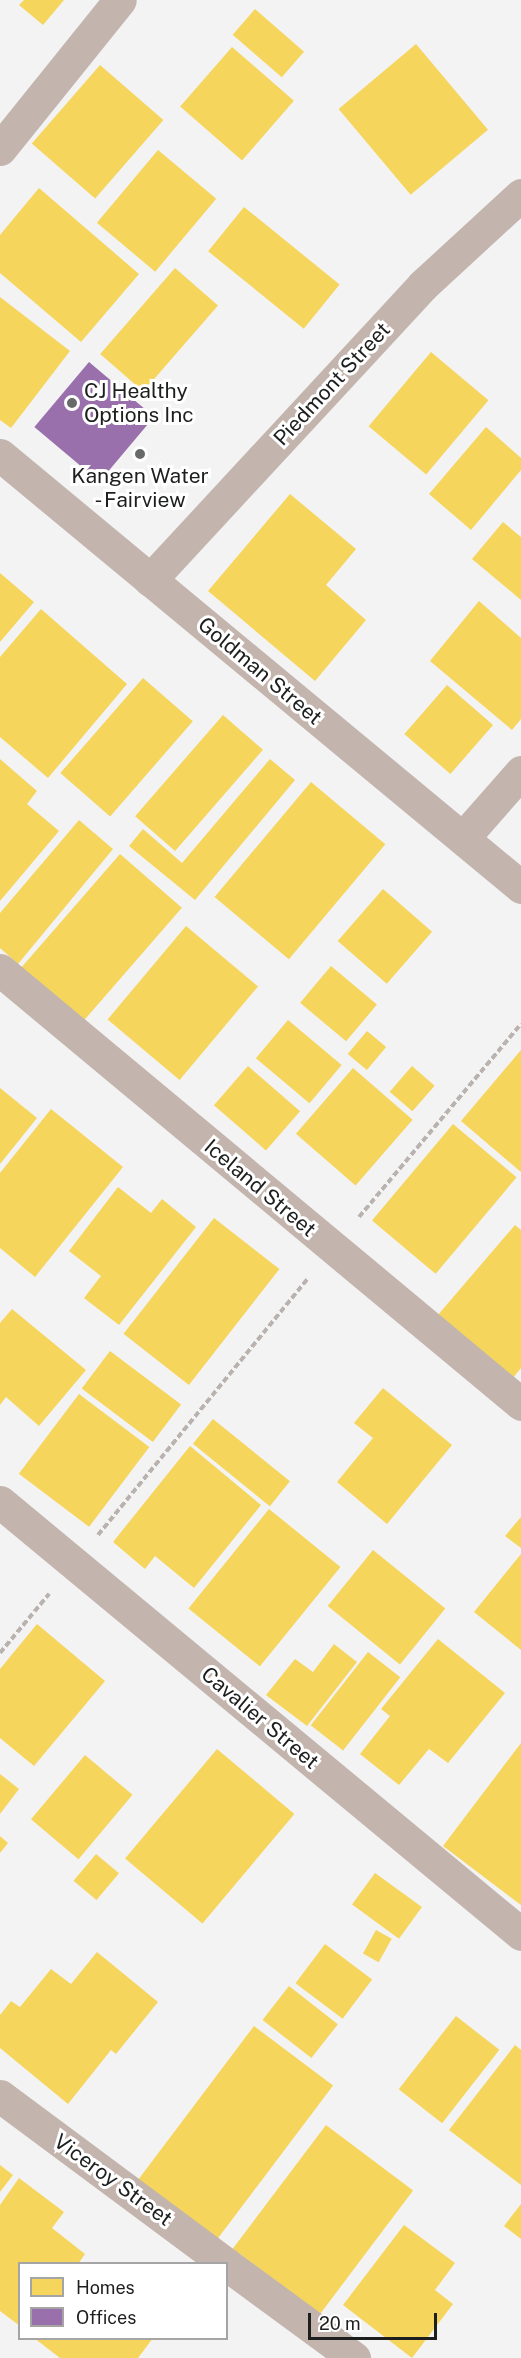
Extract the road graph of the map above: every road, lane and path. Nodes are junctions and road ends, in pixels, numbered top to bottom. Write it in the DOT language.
graph roads {
  1 [pos="120,0"];
  2 [pos="0,149"];
  3 [pos="521,195"];
  4 [pos="0,455"];
  5 [pos="150,580"];
  6 [pos="521,772"];
  7 [pos="463,838"];
  8 [pos="521,887"];
  9 [pos="0,970"];
  10 [pos="521,1024"];
  11 [pos="332,1248"];
  12 [pos="521,1404"];
  13 [pos="0,1502"];
  14 [pos="74,1564"];
  15 [pos="0,1653"];
  16 [pos="521,1934"];
  17 [pos="0,2096"];
  18 [pos="223,2262"];
  19 [pos="228,2265"];
  20 [pos="354,2358"];
  1 -- 2 [label="street"];
  3 -- 5 [label="street, Piedmont Street"];
  4 -- 5 [label="street, Goldman Street"];
  5 -- 7 [label="street, Goldman Street"];
  6 -- 7 [label="street"];
  7 -- 8 [label="street, Goldman Street"];
  9 -- 11 [label="street, Iceland Street"];
  10 -- 11 [label="path"];
  11 -- 12 [label="street, Iceland Street"];
  11 -- 14 [label="path"];
  13 -- 14 [label="street, Cavalier Street"];
  14 -- 15 [label="path"];
  14 -- 16 [label="street, Cavalier Street"];
  17 -- 18 [label="street, Viceroy Street"];
  19 -- 20 [label="street, Viceroy Street"];
}
